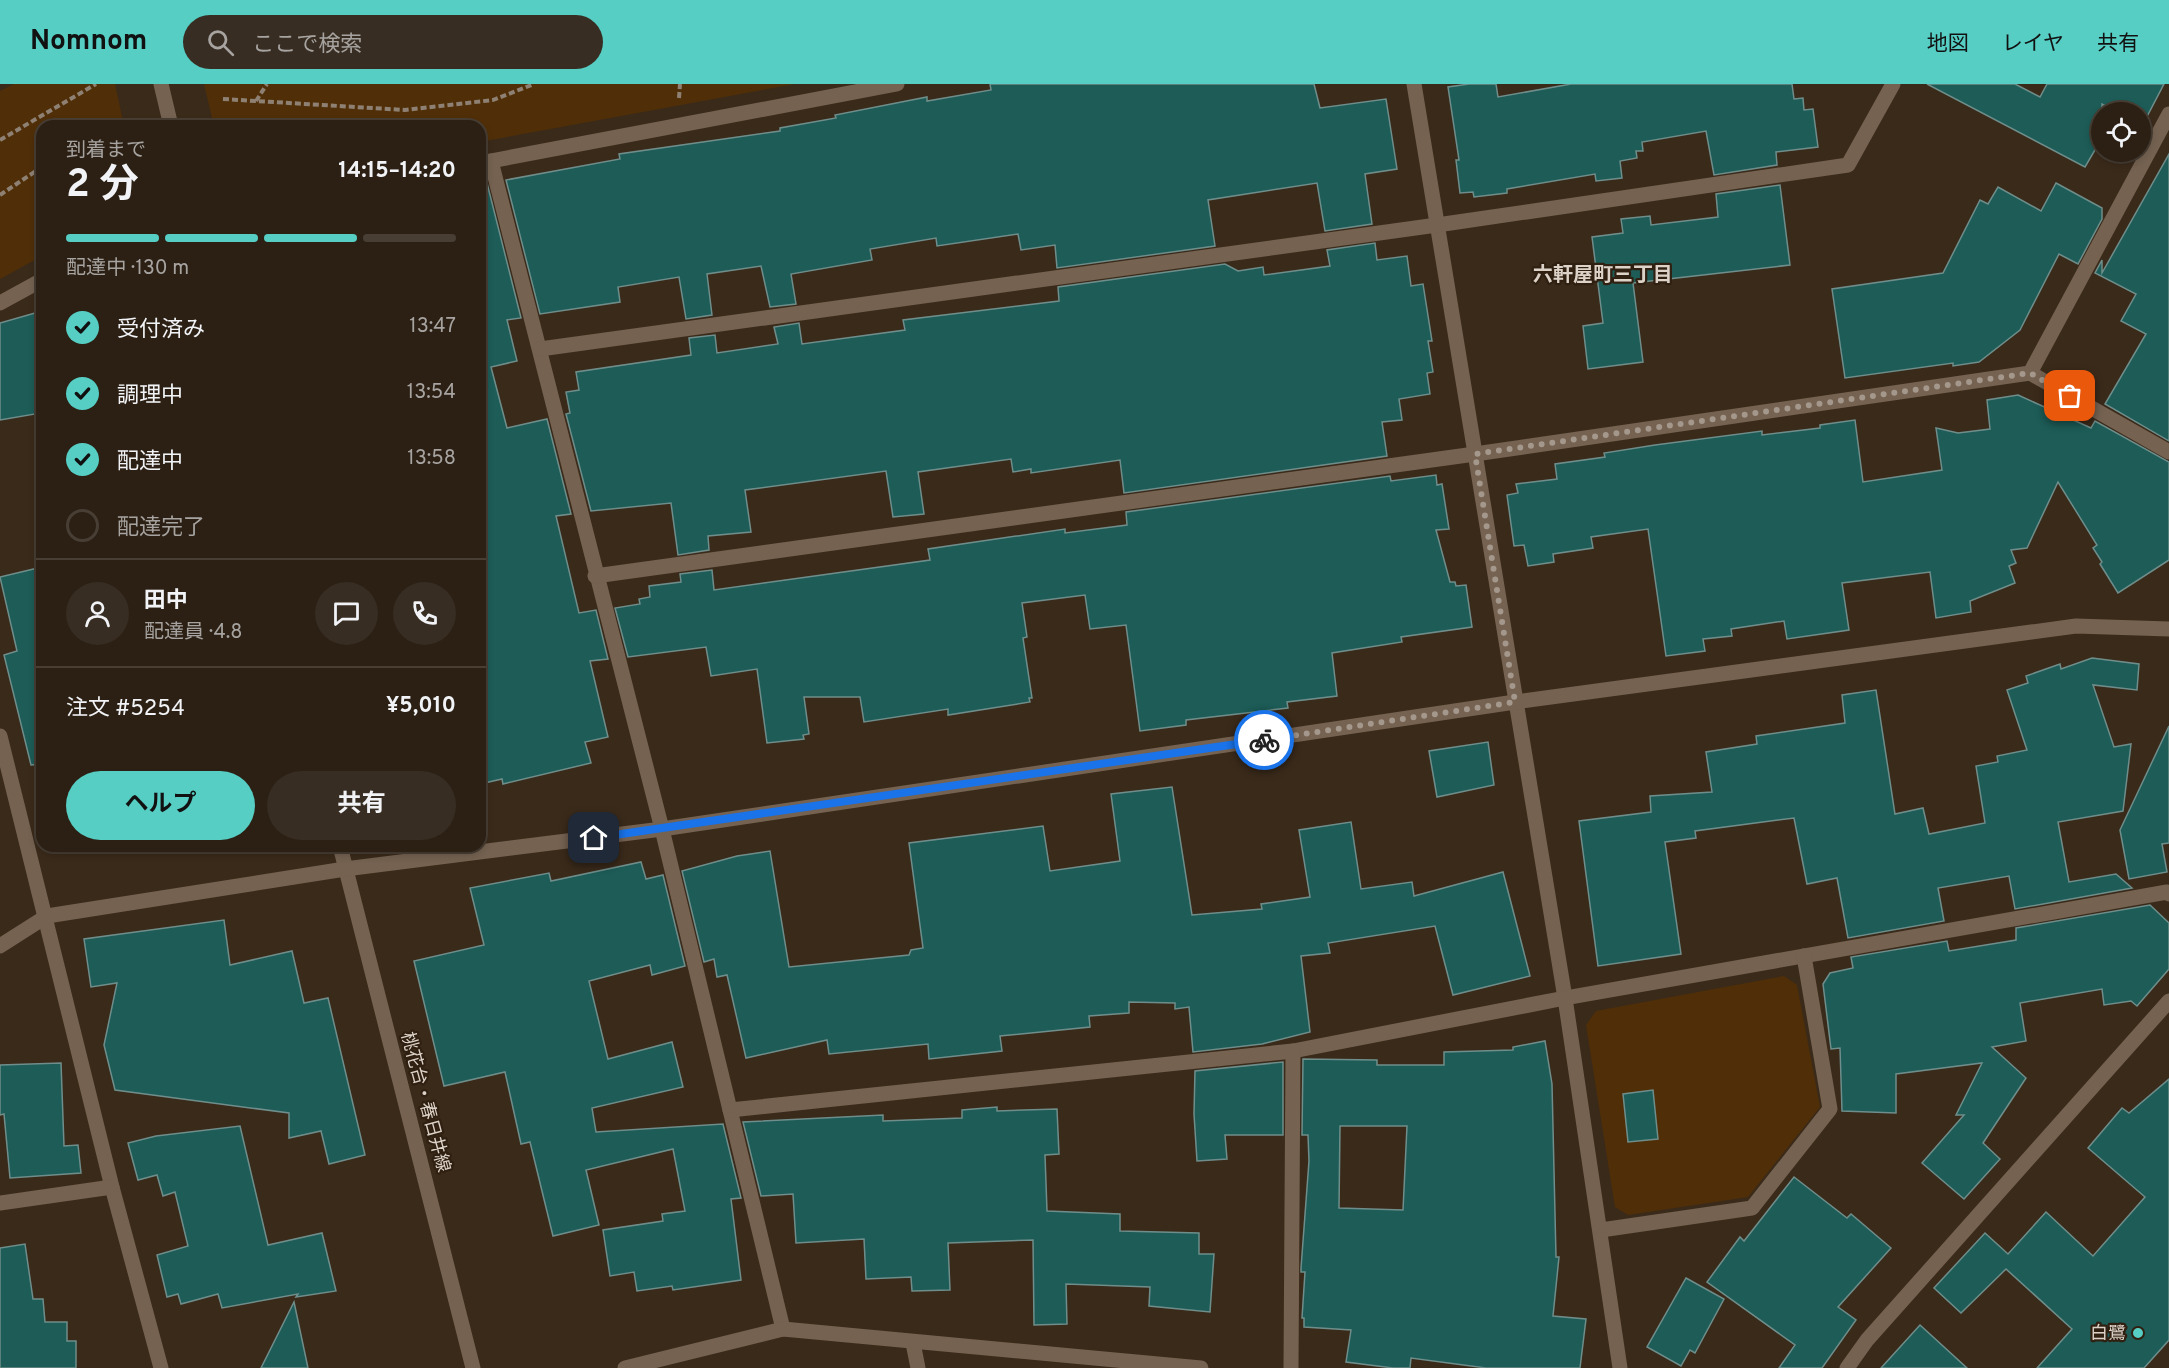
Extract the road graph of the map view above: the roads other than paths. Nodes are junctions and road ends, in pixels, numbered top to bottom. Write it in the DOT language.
graph roads {
  1 [pos="161,84"];
  2 [pos="897,84"];
  3 [pos="1414,84"];
  4 [pos="1893,84"];
  5 [pos="2169,114"];
  6 [pos="170,120"];
  7 [pos="486,162"];
  8 [pos="486,165"];
  9 [pos="1437,225"];
  10 [pos="36,283"];
  11 [pos="0,303"];
  12 [pos="540,349"];
  13 [pos="2030,373"];
  14 [pos="2169,452"];
  15 [pos="1475,454"];
  16 [pos="595,576"];
  17 [pos="2169,629"];
  18 [pos="1515,702"];
  19 [pos="0,736"];
  20 [pos="662,829"];
  21 [pos="486,851"];
  22 [pos="341,852"];
  23 [pos="480,852"];
  24 [pos="345,869"];
  25 [pos="2169,894"];
  26 [pos="47,916"];
  27 [pos="0,945"];
  28 [pos="1804,956"];
  29 [pos="1564,998"];
  30 [pos="2169,1001"];
  31 [pos="1293,1051"];
  32 [pos="730,1110"];
  33 [pos="112,1187"];
  34 [pos="0,1203"];
  35 [pos="1601,1230"];
  36 [pos="783,1329"];
  37 [pos="913,1343"];
  38 [pos="161,1368"];
  39 [pos="473,1368"];
  40 [pos="625,1368"];
  41 [pos="918,1368"];
  42 [pos="1201,1368"];
  43 [pos="1291,1368"];
  44 [pos="1620,1368"];
  45 [pos="1847,1368"];
  1 -- 6 [label="street"];
  2 -- 7 [label="street"];
  3 -- 9 [label="street"];
  4 -- 9 [label="street"];
  5 -- 13 [label="street"];
  8 -- 12 [label="street"];
  9 -- 12 [label="street"];
  9 -- 15 [label="street"];
  10 -- 11 [label="street"];
  12 -- 16 [label="street"];
  13 -- 14 [label="street"];
  13 -- 15 [label="street"];
  15 -- 16 [label="street"];
  15 -- 18 [label="street"];
  16 -- 20 [label="street"];
  17 -- 18 [label="street"];
  18 -- 20 [label="street"];
  18 -- 29 [label="street"];
  19 -- 26 [label="street"];
  20 -- 21 [label="street"];
  20 -- 32 [label="street"];
  22 -- 24 [label="street, 桃花台・春日井線"];
  23 -- 24 [label="street"];
  24 -- 26 [label="street"];
  24 -- 39 [label="street, 桃花台・春日井線"];
  25 -- 28 [label="street"];
  26 -- 27 [label="street"];
  26 -- 33 [label="street"];
  28 -- 29 [label="street"];
  28 -- 35 [label="street"];
  29 -- 31 [label="street"];
  29 -- 35 [label="street"];
  30 -- 45 [label="street"];
  31 -- 32 [label="street"];
  31 -- 43 [label="street"];
  32 -- 36 [label="street"];
  33 -- 34 [label="street"];
  33 -- 38 [label="street"];
  35 -- 44 [label="street"];
  36 -- 37 [label="street"];
  36 -- 40 [label="street"];
  37 -- 41 [label="street"];
  37 -- 42 [label="street"];
}
